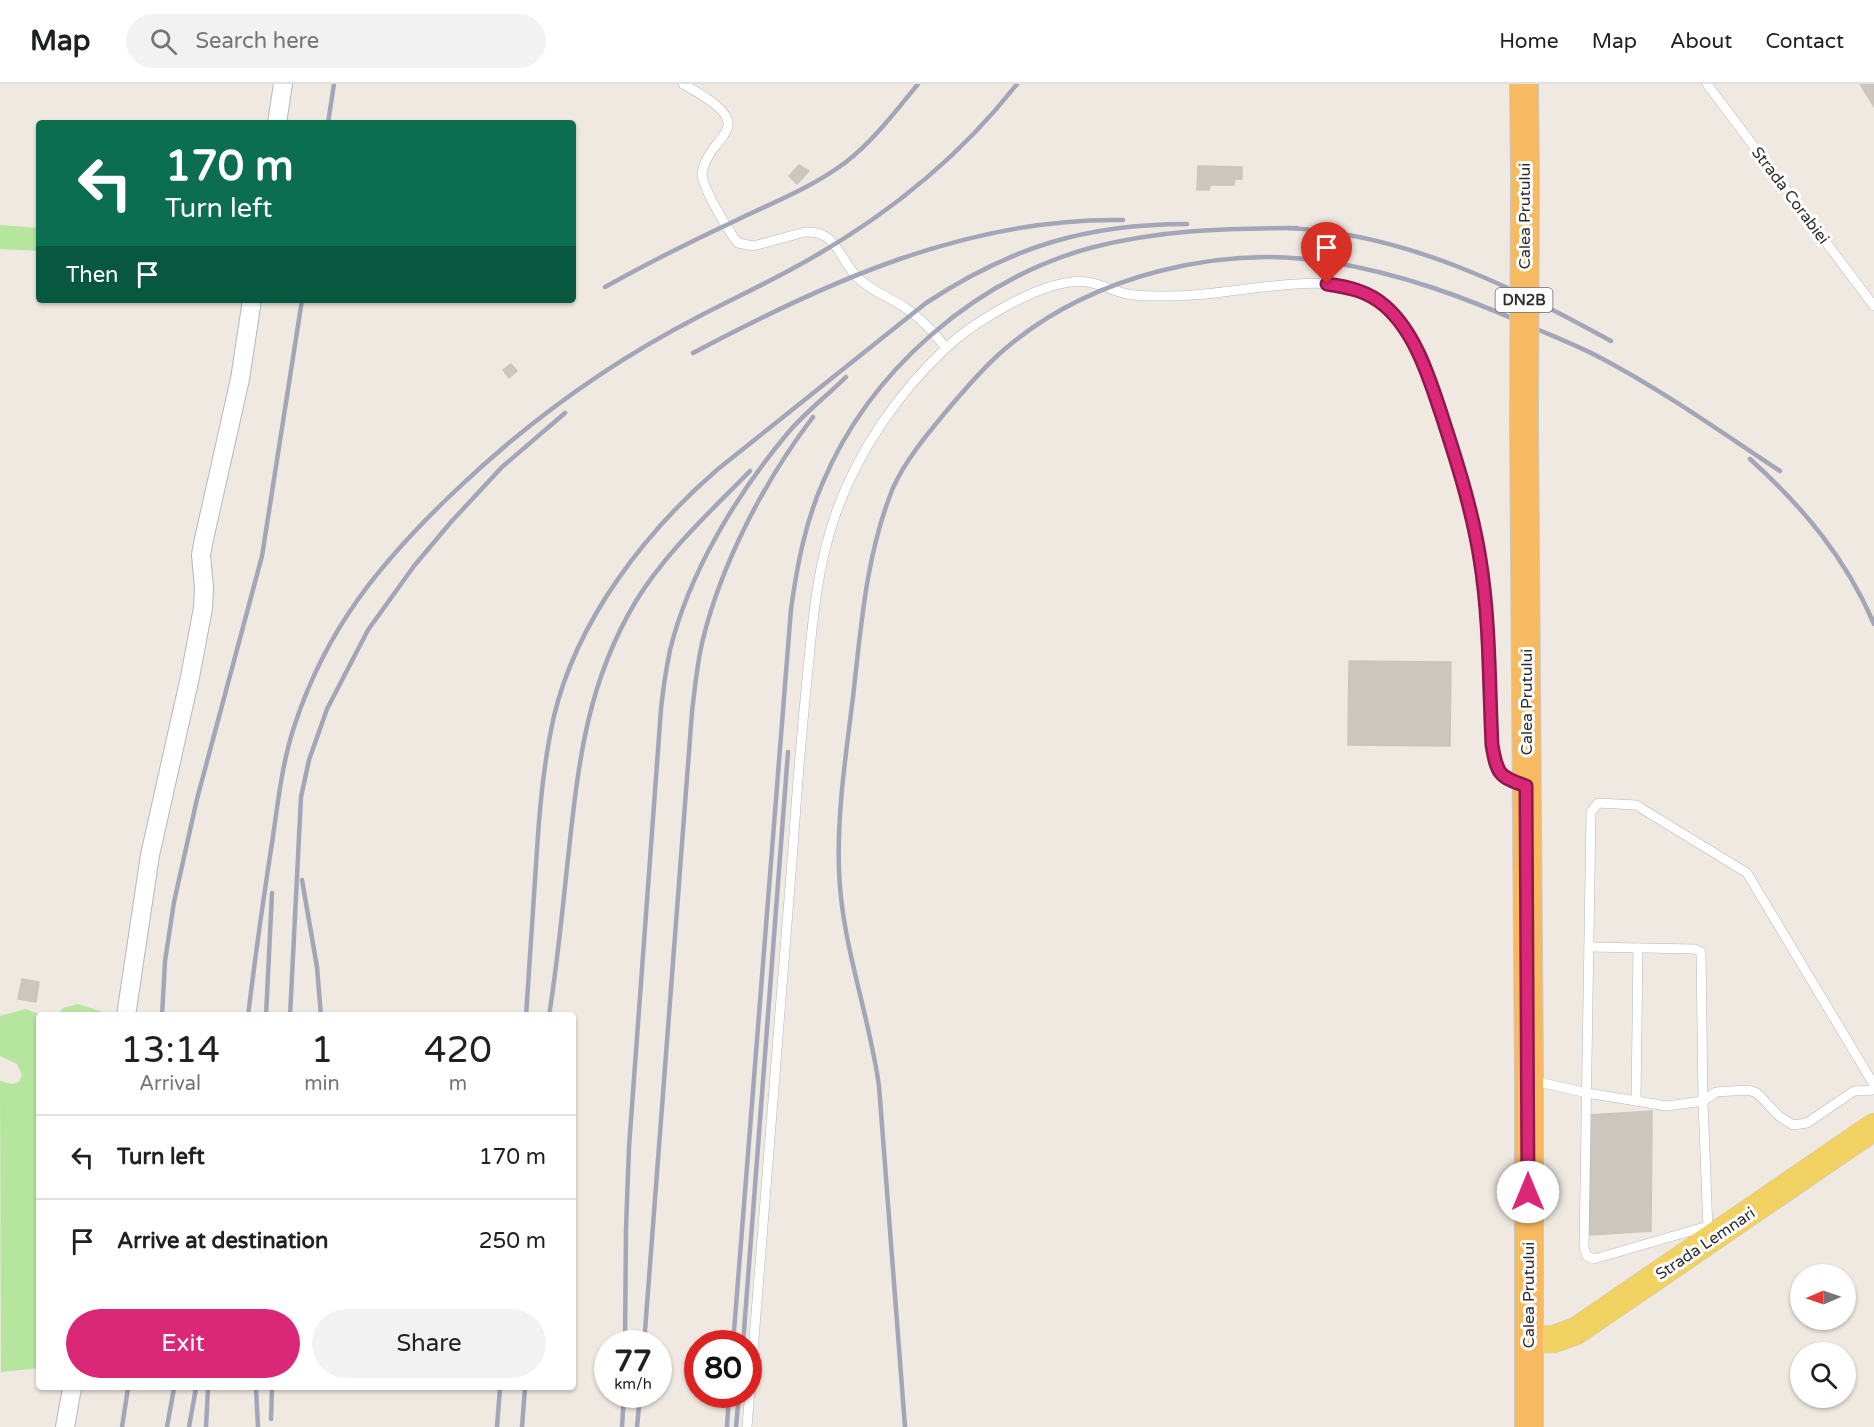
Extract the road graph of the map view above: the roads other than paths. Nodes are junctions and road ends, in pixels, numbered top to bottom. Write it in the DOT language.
graph roads {
  1 [pos="283,84"];
  2 [pos="683,84"];
  3 [pos="1524,84"];
  4 [pos="1707,84"];
  5 [pos="277,120"];
  6 [pos="252,303"];
  7 [pos="1874,306"];
  8 [pos="946,348"];
  9 [pos="1526,786"];
  10 [pos="1589,947"];
  11 [pos="1638,948"];
  12 [pos="127,1012"];
  13 [pos="1529,1080"];
  14 [pos="1874,1085"];
  15 [pos="1874,1090"];
  16 [pos="1587,1093"];
  17 [pos="1636,1101"];
  18 [pos="1702,1101"];
  19 [pos="1874,1127"];
  20 [pos="1708,1233"];
  21 [pos="1528,1340"];
  22 [pos="72,1390"];
  23 [pos="1533,1425"];
  24 [pos="65,1427"];
  25 [pos="747,1427"];
  1 -- 5 [label="street"];
  2 -- 8 [label="lane"];
  3 -- 9 [label="highway, Calea Prutului / DN2B, bridge"];
  4 -- 7 [label="lane, Strada Corabiei"];
  6 -- 12 [label="street"];
  8 -- 9 [label="lane"];
  8 -- 25 [label="lane"];
  9 -- 13 [label="highway, Calea Prutului / DN2B"];
  10 -- 11 [label="lane"];
  10 -- 14 [label="lane"];
  10 -- 16 [label="lane"];
  11 -- 17 [label="lane"];
  11 -- 18 [label="lane"];
  13 -- 16 [label="lane"];
  13 -- 21 [label="highway, Calea Prutului / DN2B"];
  15 -- 18 [label="lane"];
  16 -- 17 [label="lane"];
  16 -- 20 [label="lane"];
  17 -- 18 [label="lane"];
  18 -- 20 [label="lane"];
  19 -- 20 [label="main road, Strada Lemnari"];
  20 -- 21 [label="main road, Strada Lemnari"];
  21 -- 23 [label="highway, Calea Prutului / DN2B"];
  22 -- 24 [label="street"];
}
